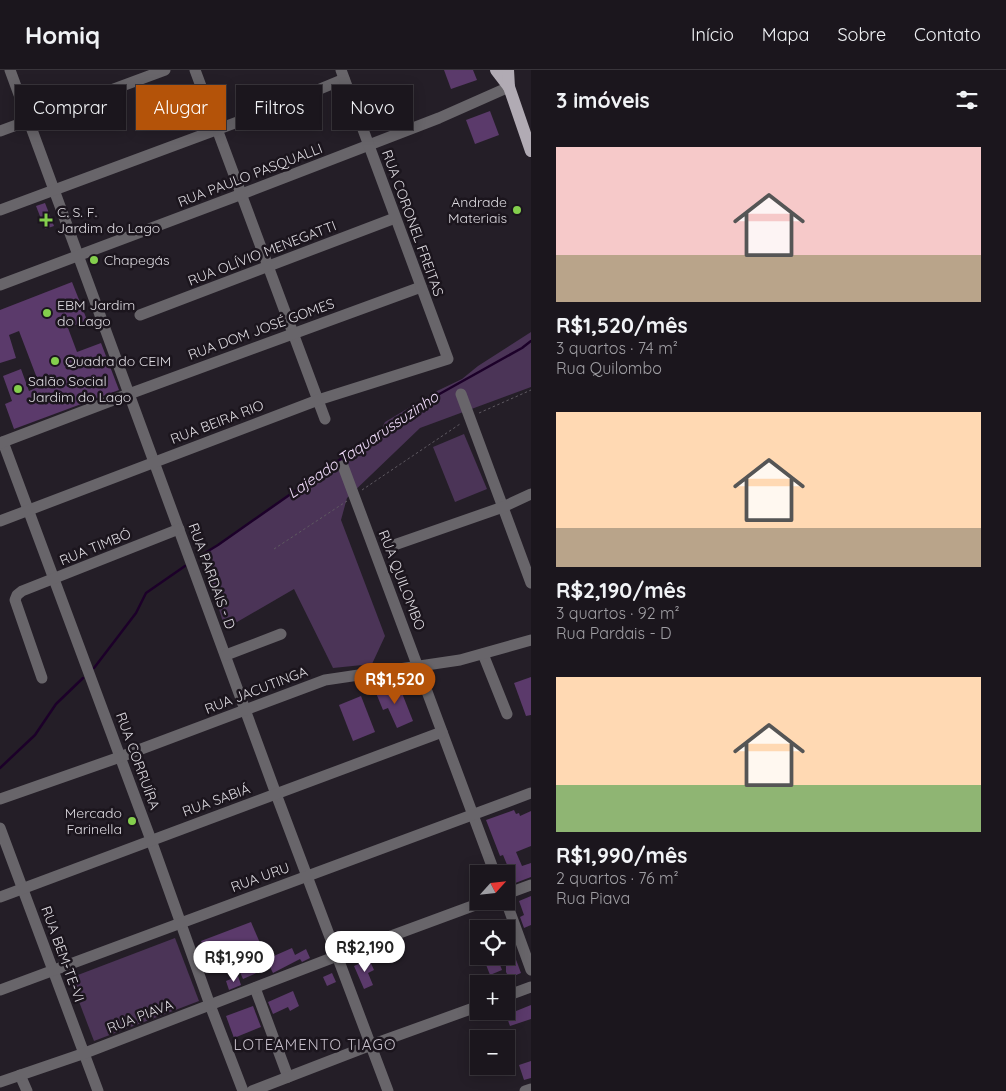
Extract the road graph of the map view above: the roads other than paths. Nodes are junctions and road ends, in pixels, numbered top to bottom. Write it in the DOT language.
graph roads {
  1 [pos="10,70"];
  2 [pos="165,70"];
  3 [pos="195,70"];
  4 [pos="496,70"];
  5 [pos="508,70"];
  6 [pos="343,74"];
  7 [pos="15,85"];
  8 [pos="125,85"];
  9 [pos="201,85"];
  10 [pos="509,87"];
  11 [pos="226,125"];
  12 [pos="15,126"];
  13 [pos="31,130"];
  14 [pos="214,130"];
  15 [pos="217,130"];
  16 [pos="0,131"];
  17 [pos="368,146"];
  18 [pos="531,151"];
  19 [pos="54,190"];
  20 [pos="242,194"];
  21 [pos="0,210"];
  22 [pos="395,218"];
  23 [pos="78,256"];
  24 [pos="268,267"];
  25 [pos="0,284"];
  26 [pos="421,287"];
  27 [pos="140,315"];
  28 [pos="294,333"];
  29 [pos="448,359"];
  30 [pos="129,394"];
  31 [pos="461,394"];
  32 [pos="318,400"];
  33 [pos="325,419"];
  34 [pos="1,443"];
  35 [pos="154,462"];
  36 [pos="343,466"];
  37 [pos="531,494"];
  38 [pos="503,507"];
  39 [pos="28,510"];
  40 [pos="0,521"];
  41 [pos="179,529"];
  42 [pos="397,544"];
  43 [pos="54,579"];
  44 [pos="531,583"];
  45 [pos="281,634"];
  46 [pos="531,640"];
  47 [pos="483,654"];
  48 [pos="226,655"];
  49 [pos="418,666"];
  50 [pos="42,678"];
  51 [pos="246,710"];
  52 [pos="507,714"];
  53 [pos="442,732"];
  54 [pos="120,756"];
  55 [pos="531,793"];
  56 [pos="276,794"];
  57 [pos="0,799"];
  58 [pos="473,814"];
  59 [pos="0,828"];
  60 [pos="151,840"];
  61 [pos="492,865"];
  62 [pos="307,876"];
  63 [pos="531,885"];
  64 [pos="23,889"];
  65 [pos="515,891"];
  66 [pos="0,897"];
  67 [pos="470,907"];
  68 [pos="509,910"];
  69 [pos="180,922"];
  70 [pos="337,956"];
  71 [pos="52,970"];
  72 [pos="531,970"];
  73 [pos="531,987"];
  74 [pos="255,988"];
  75 [pos="0,990"];
  76 [pos="515,993"];
  77 [pos="210,1005"];
  78 [pos="470,1009"];
  79 [pos="371,1045"];
  80 [pos="85,1053"];
  81 [pos="20,1075"];
  82 [pos="288,1077"];
  83 [pos="0,1082"];
  84 [pos="531,1089"];
  85 [pos="27,1091"];
  86 [pos="98,1091"];
  87 [pos="243,1091"];
  88 [pos="252,1091"];
  89 [pos="388,1091"];
  90 [pos="524,1091"];
  1 -- 7 [label="street, RUA PARDAIS - D"];
  2 -- 8 [label="street"];
  3 -- 9 [label="street"];
  4 -- 10 [label="main road"];
  5 -- 10 [label="main road"];
  6 -- 11 [label="street"];
  6 -- 17 [label="street, RUA CORONEL FREITAS"];
  10 -- 17 [label="street, RUA PAULO PASQUALLI"];
  10 -- 18 [label="main road"];
  12 -- 16 [label="street"];
  13 -- 19 [label="street, RUA PARDAIS - D"];
  14 -- 19 [label="street"];
  15 -- 20 [label="street"];
  17 -- 20 [label="street, RUA PAULO PASQUALLI"];
  17 -- 22 [label="street, RUA CORONEL FREITAS"];
  19 -- 21 [label="street"];
  19 -- 23 [label="street, RUA PARDAIS - D"];
  20 -- 23 [label="street, RUA PAULO PASQUALLI"];
  20 -- 24 [label="street"];
  22 -- 24 [label="street, RUA OLÍVIO MENEGATTI"];
  22 -- 26 [label="street, RUA CORONEL FREITAS"];
  23 -- 25 [label="street, RUA PAULO PASQUALLI"];
  23 -- 30 [label="street, RUA PARDAIS - D"];
  24 -- 27 [label="street, RUA OLÍVIO MENEGATTI"];
  24 -- 28 [label="street"];
  26 -- 28 [label="street, RUA DOM JOSÉ GOMES"];
  26 -- 29 [label="street, RUA CORONEL FREITAS"];
  28 -- 30 [label="street, RUA DOM JOSÉ GOMES"];
  28 -- 32 [label="street"];
  29 -- 32 [label="street, RUA BEIRA RIO"];
  30 -- 34 [label="street, RUA DOM JOSÉ GOMES"];
  30 -- 35 [label="street, RUA PARDAIS - D"];
  31 -- 38 [label="street"];
  32 -- 33 [label="street"];
  32 -- 35 [label="street, RUA BEIRA RIO"];
  34 -- 39 [label="street, RUA CORRUÍRA"];
  35 -- 39 [label="street, RUA BEIRA RIO"];
  35 -- 41 [label="street, RUA PARDAIS - D"];
  36 -- 49 [label="street, RUA QUILOMBO"];
  37 -- 38 [label="street"];
  38 -- 42 [label="street"];
  38 -- 44 [label="street"];
  39 -- 40 [label="street, RUA BEIRA RIO"];
  39 -- 43 [label="street, RUA CORRUÍRA"];
  41 -- 43 [label="street, RUA TIMBÓ"];
  41 -- 48 [label="street, RUA PARDAIS - D"];
  43 -- 50 [label="street, RUA TIMBÓ"];
  43 -- 54 [label="street, RUA CORRUÍRA"];
  45 -- 48 [label="street"];
  46 -- 47 [label="street, RUA JACUTINGA"];
  47 -- 49 [label="street, RUA JACUTINGA"];
  47 -- 52 [label="street"];
  48 -- 51 [label="street, RUA PARDAIS - D"];
  49 -- 51 [label="street, RUA JACUTINGA"];
  49 -- 53 [label="street, RUA QUILOMBO"];
  51 -- 54 [label="street, RUA JACUTINGA"];
  51 -- 56 [label="street, RUA PARDAIS - D"];
  53 -- 56 [label="street, RUA SABIÁ"];
  53 -- 58 [label="street, RUA QUILOMBO"];
  54 -- 57 [label="street, RUA JACUTINGA"];
  54 -- 60 [label="street, RUA CORRUÍRA"];
  55 -- 58 [label="street, RUA URU"];
  56 -- 60 [label="street, RUA SABIÁ"];
  56 -- 62 [label="street, RUA PARDAIS - D"];
  58 -- 61 [label="street, RUA QUILOMBO"];
  58 -- 62 [label="street, RUA URU"];
  59 -- 64 [label="street, RUA BEM-TE-VI"];
  60 -- 64 [label="street, RUA SABIÁ"];
  60 -- 69 [label="street, RUA CORRUÍRA"];
  62 -- 69 [label="street, RUA URU"];
  62 -- 70 [label="street, RUA PARDAIS - D"];
  63 -- 65 [label="street"];
  64 -- 66 [label="street, RUA SABIÁ"];
  64 -- 71 [label="street, RUA BEM-TE-VI"];
  67 -- 70 [label="street, RUA PIAVA"];
  68 -- 72 [label="street"];
  69 -- 71 [label="street, RUA URU"];
  69 -- 77 [label="street, RUA CORRUÍRA"];
  70 -- 74 [label="street, RUA PIAVA"];
  70 -- 79 [label="street, RUA PARDAIS - D"];
  71 -- 75 [label="street, RUA URU"];
  71 -- 80 [label="street, RUA BEM-TE-VI"];
  73 -- 76 [label="street"];
  74 -- 77 [label="street, RUA PIAVA"];
  74 -- 82 [label="street"];
  77 -- 80 [label="street, RUA PIAVA"];
  77 -- 87 [label="street, RUA CORRUÍRA"];
  78 -- 79 [label="street"];
  79 -- 82 [label="street"];
  79 -- 89 [label="street, RUA PARDAIS - D"];
  80 -- 81 [label="street, RUA PIAVA"];
  80 -- 86 [label="street, RUA BEM-TE-VI"];
  81 -- 83 [label="street, RUA PIAVA"];
  81 -- 85 [label="street"];
  82 -- 88 [label="street"];
  84 -- 90 [label="street"];
}
